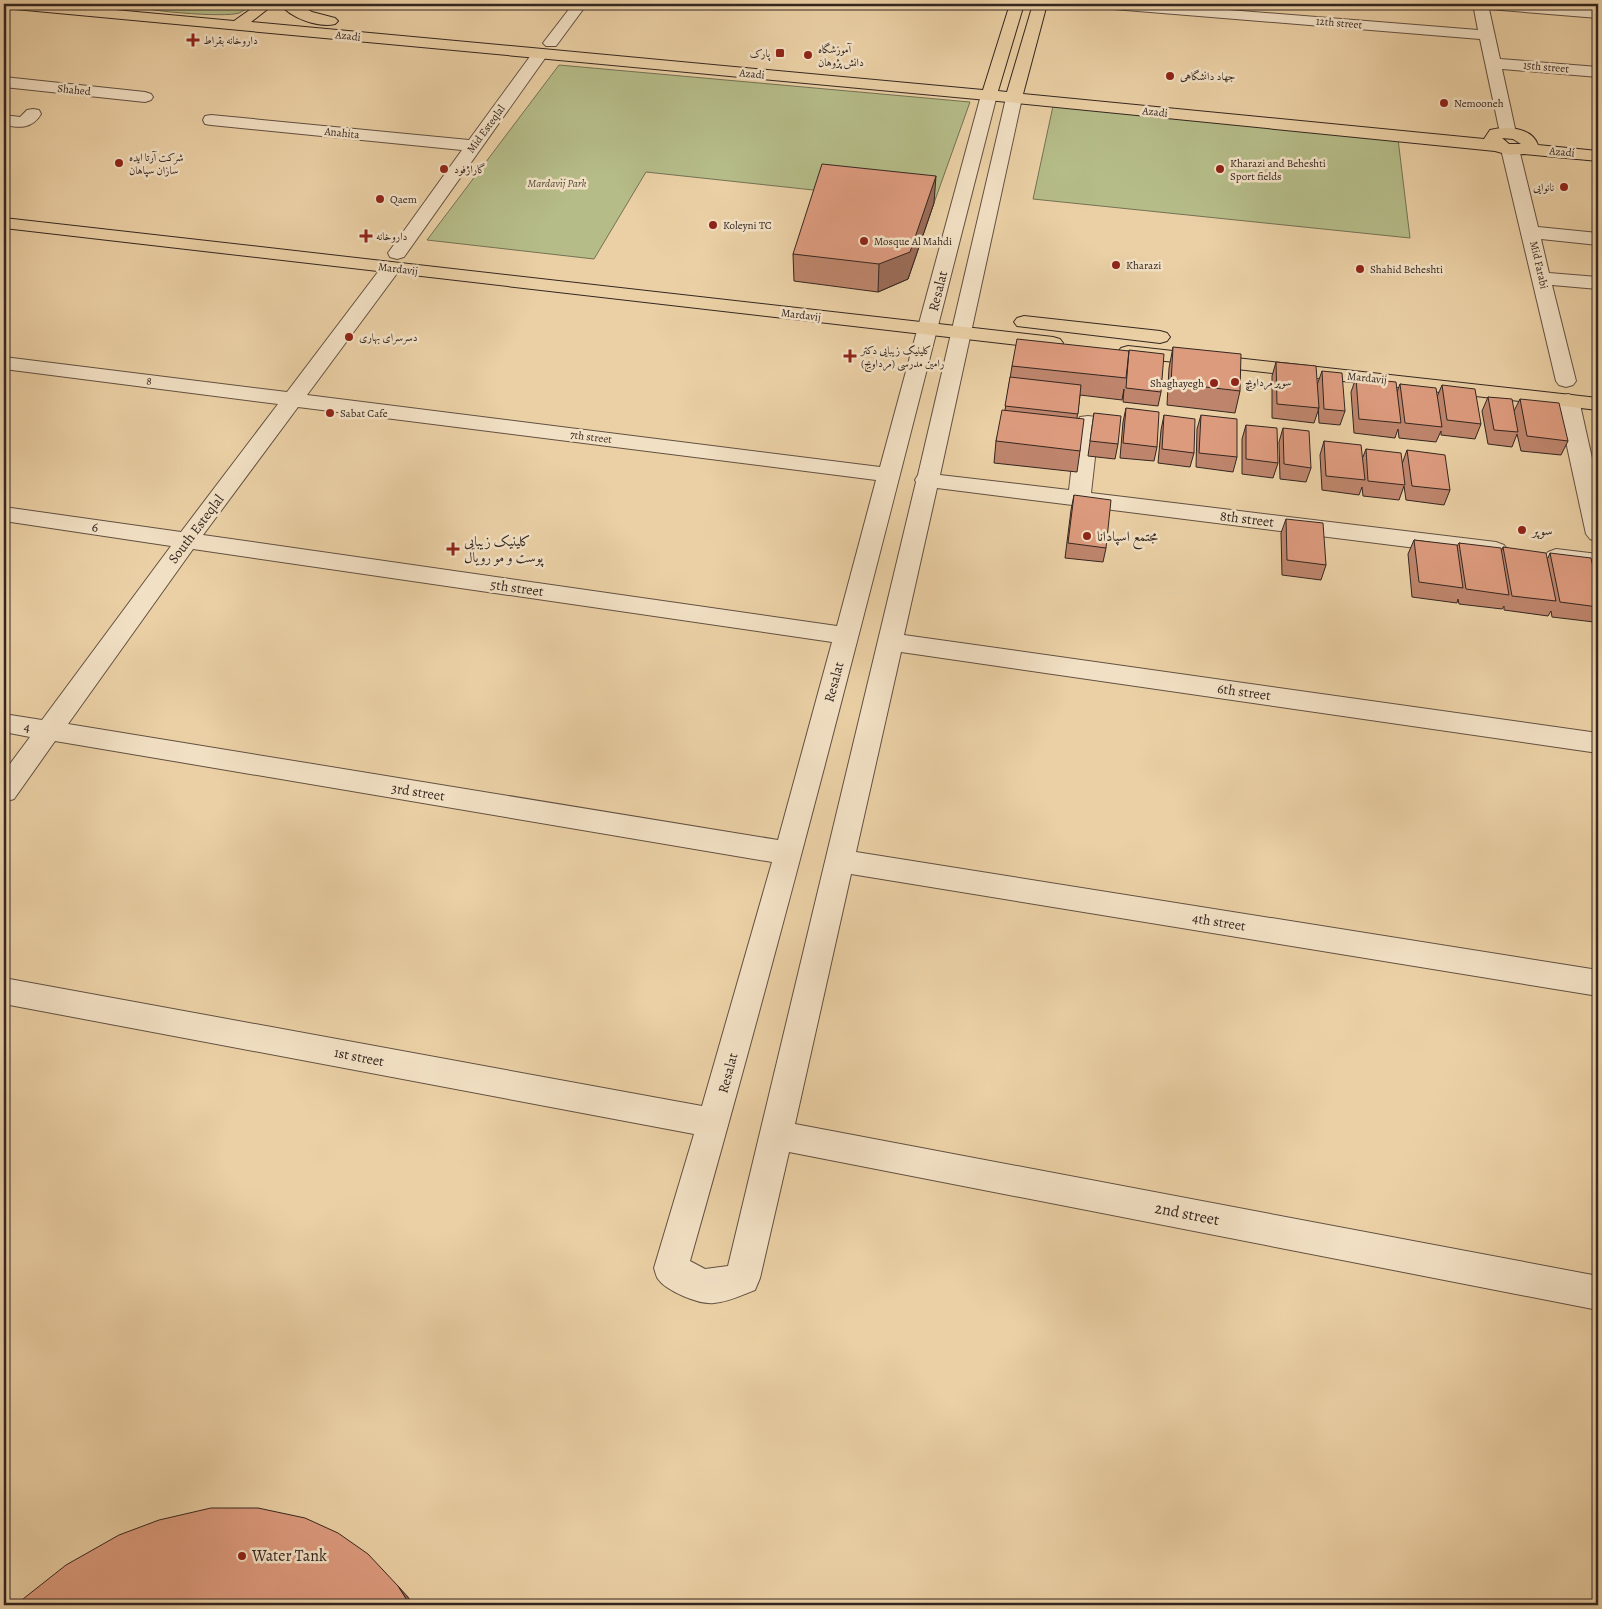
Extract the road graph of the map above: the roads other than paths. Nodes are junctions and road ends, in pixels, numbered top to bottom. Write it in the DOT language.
graph roads {
  1 [pos="4,4"];
  2 [pos="267,4"];
  3 [pos="288,4"];
  4 [pos="580,4"];
  5 [pos="1017,4"];
  6 [pos="1040,4"];
  7 [pos="1101,4"];
  8 [pos="1480,4"];
  9 [pos="98,8"];
  10 [pos="1598,13"];
  11 [pos="238,25"];
  12 [pos="1487,35"];
  13 [pos="546,49"];
  14 [pos="1493,62"];
  15 [pos="1023,63"];
  16 [pos="1598,72"];
  17 [pos="963,78"];
  18 [pos="4,82"];
  19 [pos="946,85"];
  20 [pos="989,87"];
  21 [pos="1046,89"];
  22 [pos="1016,92"];
  23 [pos="145,97"];
  24 [pos="4,111"];
  25 [pos="1010,116"];
  26 [pos="4,120"];
  27 [pos="211,120"];
  28 [pos="1511,142"];
  29 [pos="474,146"];
  30 [pos="1598,146"];
  31 [pos="1598,156"];
  32 [pos="4,209"];
  33 [pos="4,223"];
  34 [pos="1531,232"];
  35 [pos="1598,239"];
  36 [pos="394,261"];
  37 [pos="1542,278"];
  38 [pos="1598,284"];
  39 [pos="931,321"];
  40 [pos="963,324"];
  41 [pos="4,363"];
  42 [pos="1551,384"];
  43 [pos="1598,385"];
  44 [pos="293,400"];
  45 [pos="1598,404"];
  46 [pos="1088,422"];
  47 [pos="888,475"];
  48 [pos="926,480"];
  49 [pos="1079,498"];
  50 [pos="4,514"];
  51 [pos="1598,531"];
  52 [pos="187,541"];
  53 [pos="1598,562"];
  54 [pos="847,636"];
  55 [pos="890,642"];
  56 [pos="4,723"];
  57 [pos="49,730"];
  58 [pos="1598,743"];
  59 [pos="4,792"];
  60 [pos="787,853"];
  61 [pos="839,861"];
  62 [pos="1598,984"];
  63 [pos="4,991"];
  64 [pos="714,1124"];
  65 [pos="776,1135"];
  66 [pos="1598,1293"];
  1 -- 9 [label="main road, Azadi"];
  2 -- 11 [label="main road"];
  3 -- 13 [label="main road, Azadi"];
  4 -- 13 [label="street, Mid Esteqlal"];
  5 -- 20 [label="main road"];
  6 -- 15 [label="main road"];
  7 -- 12 [label="street, 12th street"];
  8 -- 10 [label="street"];
  8 -- 12 [label="street, Mid Farabi"];
  9 -- 11 [label="main road, Azadi"];
  11 -- 13 [label="main road, Azadi"];
  12 -- 14 [label="street, Mid Farabi"];
  13 -- 19 [label="main road, Azadi"];
  13 -- 29 [label="street, Mid Esteqlal"];
  14 -- 16 [label="street, 15th street"];
  14 -- 28 [label="street, Mid Farabi"];
  15 -- 21 [label="main road"];
  15 -- 22 [label="main road"];
  17 -- 19 [label="main road"];
  18 -- 23 [label="street, Shahed"];
  19 -- 20 [label="main road, Azadi"];
  19 -- 20 [label="main road"];
  20 -- 22 [label="main road, Azadi"];
  20 -- 39 [label="street, Resalat"];
  21 -- 22 [label="main road, Azadi"];
  21 -- 25 [label="main road"];
  21 -- 28 [label="main road, Azadi"];
  22 -- 25 [label="street"];
  24 -- 26 [label="street"];
  25 -- 40 [label="street"];
  27 -- 29 [label="street, Anahita"];
  28 -- 30 [label="main road, Azadi"];
  28 -- 31 [label="main road, Azadi"];
  28 -- 34 [label="street, Mid Farabi"];
  29 -- 36 [label="street, Mid Esteqlal"];
  32 -- 36 [label="main road, Mardavij"];
  33 -- 36 [label="main road, Mardavij"];
  34 -- 35 [label="street"];
  34 -- 37 [label="street, Mid Farabi"];
  36 -- 39 [label="main road, Mardavij"];
  36 -- 44 [label="street, South Esteqlal"];
  37 -- 38 [label="street"];
  37 -- 42 [label="street, Mid Farabi"];
  39 -- 40 [label="main road, Mardavij"];
  39 -- 47 [label="street, Resalat"];
  40 -- 42 [label="main road, Mardavij"];
  40 -- 42 [label="main road, Mardavij"];
  40 -- 48 [label="street"];
  41 -- 44 [label="street, 8"];
  42 -- 43 [label="main road, Mardavij"];
  42 -- 45 [label="main road, Mardavij"];
  42 -- 51 [label="street, Mid Farabi"];
  44 -- 47 [label="street, 7th street"];
  44 -- 52 [label="street, South Esteqlal"];
  46 -- 49 [label="street"];
  47 -- 54 [label="street, Resalat"];
  48 -- 49 [label="street, 8th street"];
  48 -- 55 [label="street"];
  49 -- 53 [label="street, 8th street"];
  50 -- 52 [label="street, 6"];
  52 -- 54 [label="street, 5th street"];
  52 -- 57 [label="street, South Esteqlal"];
  54 -- 60 [label="street, Resalat"];
  55 -- 58 [label="street, 6th street"];
  55 -- 61 [label="street"];
  56 -- 57 [label="street, 4"];
  57 -- 59 [label="street, South Esteqlal"];
  57 -- 60 [label="street, 3rd street"];
  60 -- 64 [label="street, Resalat"];
  61 -- 62 [label="street, 4th street"];
  61 -- 65 [label="street"];
  63 -- 64 [label="street, 1st street"];
  64 -- 65 [label="street, Resalat"];
  65 -- 66 [label="street, 2nd street"];
}
